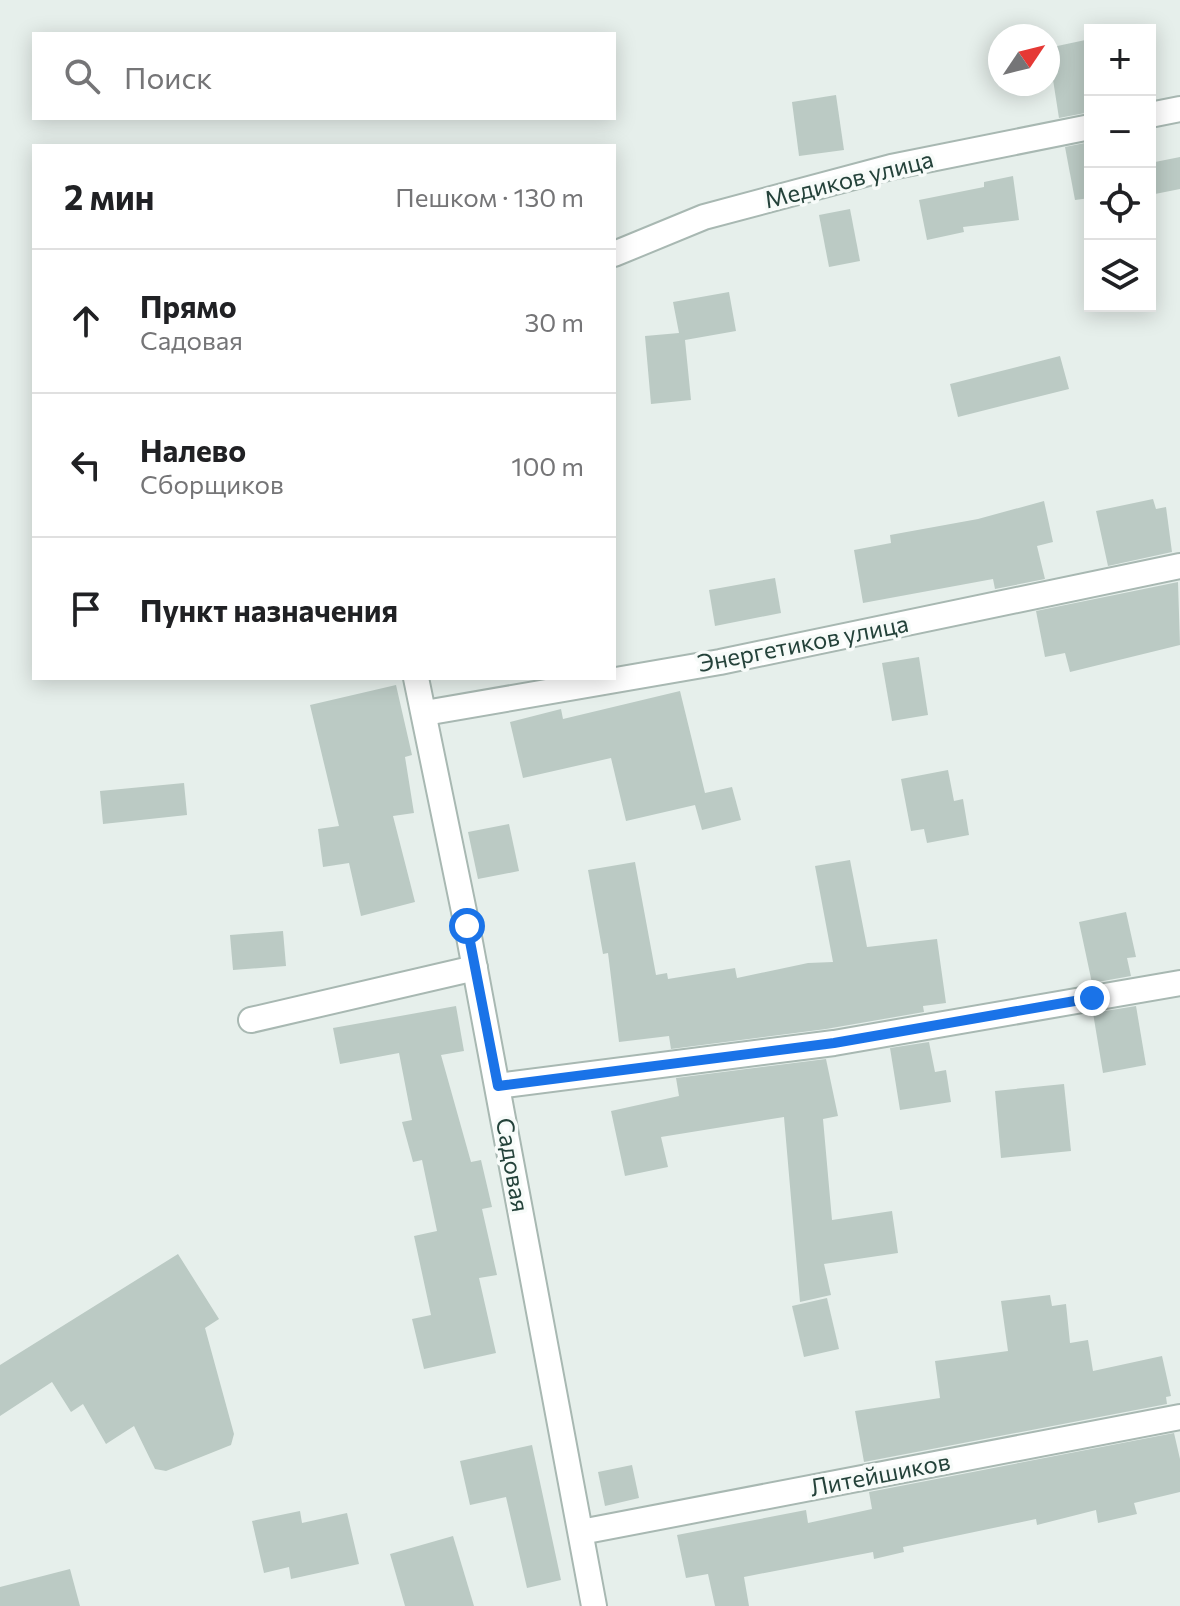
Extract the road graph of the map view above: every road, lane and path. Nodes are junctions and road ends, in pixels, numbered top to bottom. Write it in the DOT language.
graph roads {
  1 [pos="1180,109"];
  2 [pos="1156,114"];
  3 [pos="1084,128"];
  4 [pos="616,253"];
  5 [pos="1180,566"];
  6 [pos="417,680"];
  7 [pos="616,680"];
  8 [pos="616,680"];
  9 [pos="425,713"];
  10 [pos="475,968"];
  11 [pos="1180,983"];
  12 [pos="251,1020"];
  13 [pos="498,1086"];
  14 [pos="1180,1417"];
  15 [pos="581,1532"];
  16 [pos="594,1606"];
  1 -- 2 [label="street"];
  3 -- 4 [label="street, Медиков улица"];
  5 -- 7 [label="street, Энергетиков улица"];
  6 -- 9 [label="street, Садовая"];
  8 -- 9 [label="street, Энергетиков улица"];
  9 -- 10 [label="street, Садовая"];
  10 -- 12 [label="street"];
  10 -- 13 [label="street, Садовая"];
  11 -- 13 [label="street"];
  13 -- 15 [label="street, Садовая"];
  14 -- 15 [label="street, Литейшиков"];
  15 -- 16 [label="street, Садовая"];
}
